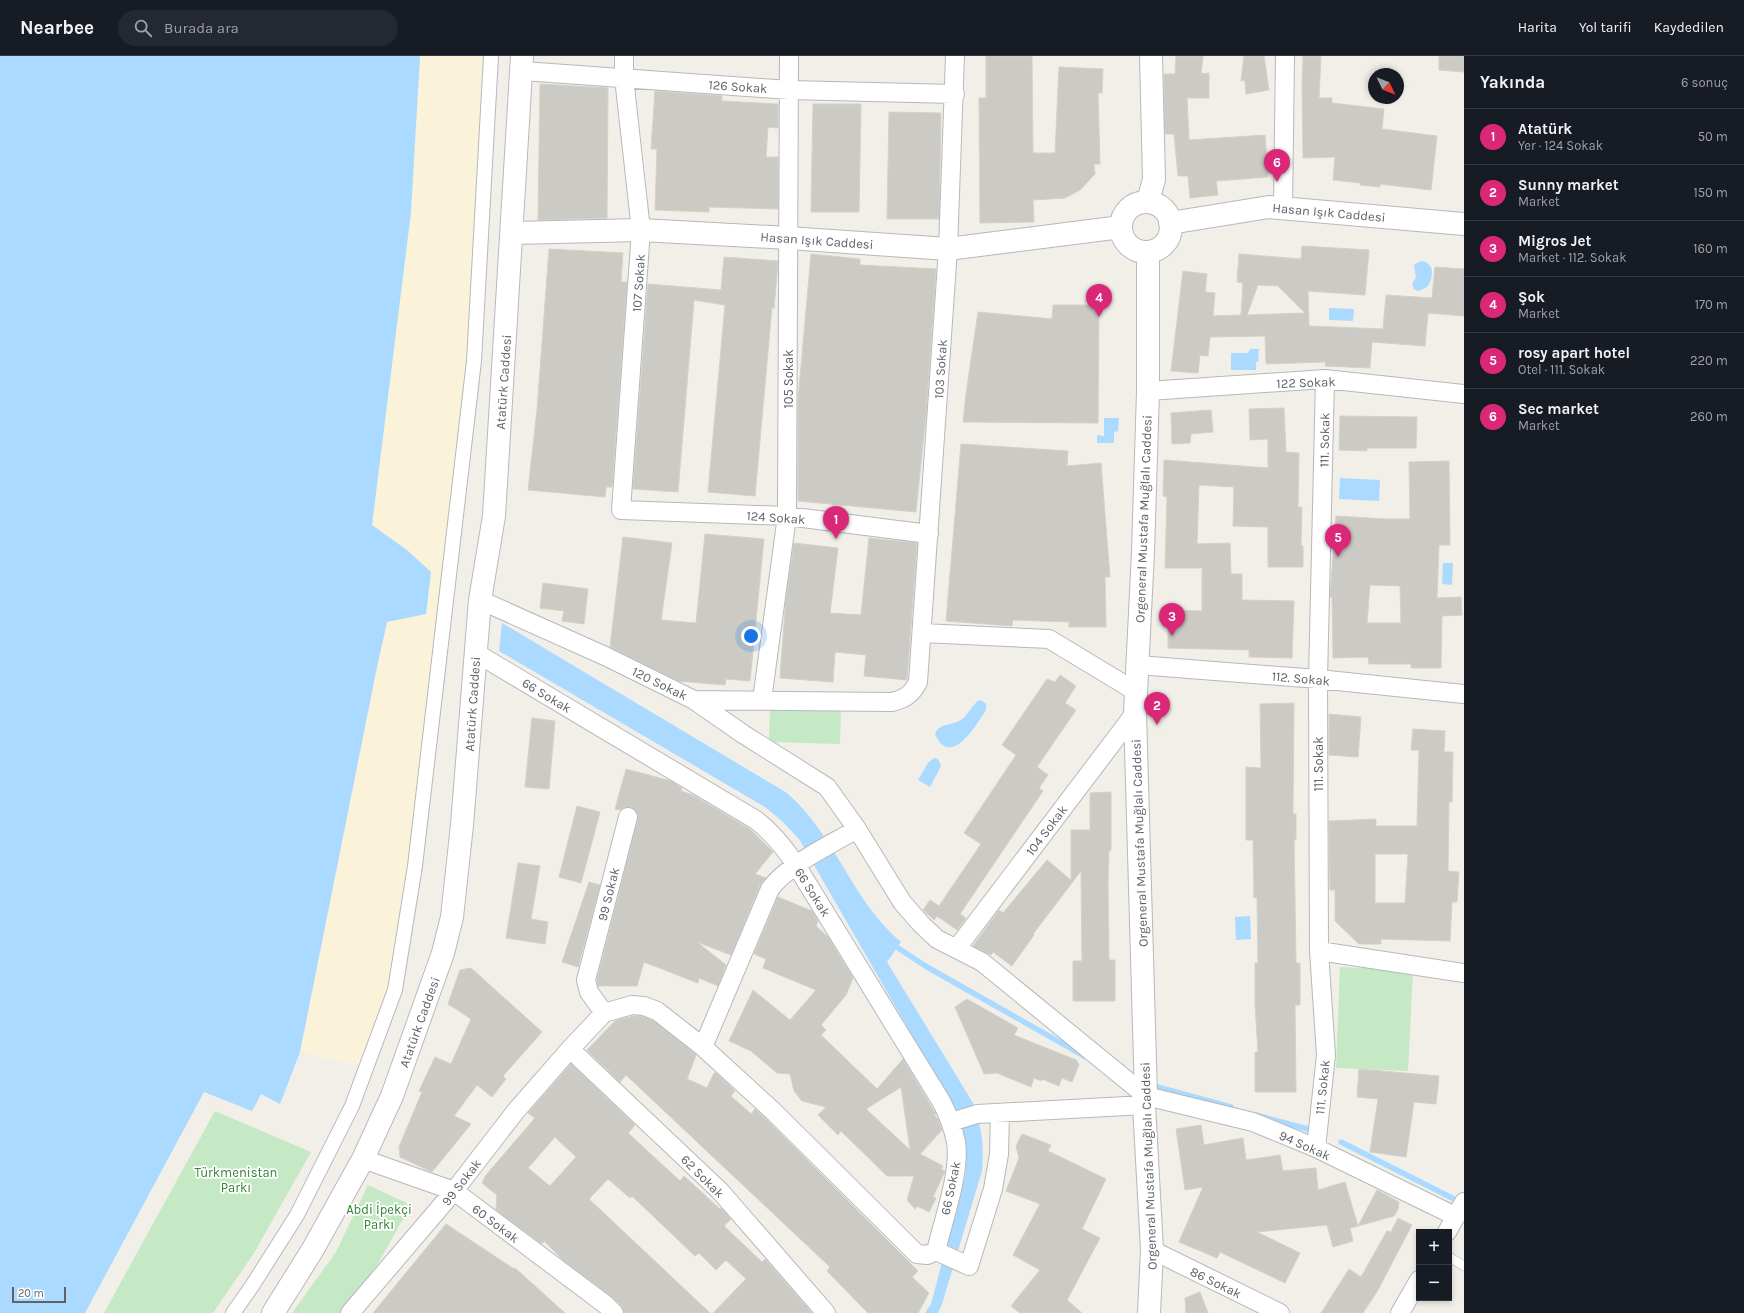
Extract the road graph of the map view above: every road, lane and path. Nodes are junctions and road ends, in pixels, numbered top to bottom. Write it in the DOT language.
graph roads {
  1 [pos="491,56"];
  2 [pos="624,56"];
  3 [pos="789,56"];
  4 [pos="955,56"];
  5 [pos="1151,56"];
  6 [pos="1285,56"];
  7 [pos="522,64"];
  8 [pos="624,78"];
  9 [pos="789,90"];
  10 [pos="955,94"];
  11 [pos="1148,202"];
  12 [pos="1283,208"];
  13 [pos="1170,223"];
  14 [pos="1464,224"];
  15 [pos="1121,227"];
  16 [pos="641,230"];
  17 [pos="513,233"];
  18 [pos="788,238"];
  19 [pos="948,249"];
  20 [pos="1148,252"];
  21 [pos="1325,379"];
  22 [pos="1148,391"];
  23 [pos="1464,394"];
  24 [pos="622,510"];
  25 [pos="788,516"];
  26 [pos="929,534"];
  27 [pos="480,600"];
  28 [pos="922,633"];
  29 [pos="476,653"];
  30 [pos="1138,665"];
  31 [pos="1318,679"];
  32 [pos="918,682"];
  33 [pos="1464,694"];
  34 [pos="694,700"];
  35 [pos="762,700"];
  36 [pos="1135,702"];
  37 [pos="628,817"];
  38 [pos="857,830"];
  39 [pos="800,862"];
  40 [pos="957,948"];
  41 [pos="1319,951"];
  42 [pos="1464,973"];
  43 [pos="604,1013"];
  44 [pos="703,1047"];
  45 [pos="570,1049"];
  46 [pos="1145,1100"];
  47 [pos="1000,1113"];
  48 [pos="955,1121"];
  49 [pos="1317,1140"];
  50 [pos="363,1159"];
  51 [pos="454,1191"];
  52 [pos="1460,1208"];
  53 [pos="1449,1229"];
  54 [pos="1152,1250"];
  55 [pos="945,1255"];
  56 [pos="1452,1259"];
  57 [pos="1464,1266"];
  58 [pos="1416,1285"];
  59 [pos="606,1310"];
  60 [pos="233,1313"];
  61 [pos="273,1313"];
  62 [pos="350,1313"];
  63 [pos="826,1313"];
  64 [pos="1149,1313"];
  65 [pos="1280,1313"];
  66 [pos="1400,1313"];
  1 -- 60 [label="street"];
  2 -- 8 [label="street, 107 Sokak"];
  3 -- 9 [label="street, 105 Sokak"];
  4 -- 10 [label="street, 103 Sokak"];
  5 -- 11 [label="street"];
  6 -- 12 [label="street"];
  7 -- 8 [label="street, 126 Sokak"];
  7 -- 17 [label="street, Atatürk Caddesi"];
  8 -- 9 [label="street, 126 Sokak"];
  8 -- 16 [label="street, 107 Sokak"];
  9 -- 10 [label="street, 126 Sokak"];
  9 -- 18 [label="street, 105 Sokak"];
  10 -- 19 [label="street, 103 Sokak"];
  11 -- 13 [label="street"];
  11 -- 15 [label="street"];
  12 -- 13 [label="street, Hasan Işık Caddesi"];
  12 -- 14 [label="street, Hasan Işık Caddesi"];
  13 -- 20 [label="street"];
  15 -- 19 [label="street, Hasan Işık Caddesi"];
  15 -- 20 [label="street"];
  16 -- 17 [label="street, Hasan Işık Caddesi"];
  16 -- 18 [label="street, Hasan Işık Caddesi"];
  16 -- 24 [label="street, 107 Sokak"];
  17 -- 27 [label="street, Atatürk Caddesi"];
  18 -- 19 [label="street, Hasan Işık Caddesi"];
  18 -- 25 [label="street, 105 Sokak"];
  19 -- 26 [label="street, 103 Sokak"];
  20 -- 22 [label="street, Orgeneral Mustafa Muğlalı Caddesi"];
  21 -- 22 [label="street, 122 Sokak"];
  21 -- 23 [label="street, 122 Sokak"];
  21 -- 31 [label="street, 111. Sokak"];
  22 -- 30 [label="street, Orgeneral Mustafa Muğlalı Caddesi"];
  24 -- 25 [label="street, 124 Sokak"];
  25 -- 26 [label="street, 124 Sokak"];
  25 -- 35 [label="street, 105 Sokak"];
  26 -- 28 [label="street, 103 Sokak"];
  27 -- 29 [label="street, Atatürk Caddesi"];
  27 -- 34 [label="street, 120 Sokak"];
  28 -- 32 [label="street, 103 Sokak"];
  28 -- 36 [label="street"];
  29 -- 39 [label="street, 66 Sokak"];
  29 -- 50 [label="street, Atatürk Caddesi"];
  30 -- 31 [label="street, 112. Sokak"];
  30 -- 36 [label="street, Orgeneral Mustafa Muğlalı Caddesi"];
  31 -- 33 [label="street, 112. Sokak"];
  31 -- 41 [label="street, 111. Sokak"];
  32 -- 35 [label="street, 120 Sokak"];
  34 -- 35 [label="street, 120 Sokak"];
  34 -- 38 [label="street"];
  36 -- 40 [label="street, 104 Sokak"];
  36 -- 46 [label="street, Orgeneral Mustafa Muğlalı Caddesi"];
  37 -- 43 [label="street, 99 Sokak"];
  38 -- 39 [label="street"];
  38 -- 40 [label="street"];
  39 -- 44 [label="street"];
  39 -- 48 [label="street, 66 Sokak"];
  40 -- 46 [label="street"];
  41 -- 42 [label="street"];
  41 -- 49 [label="street, 111. Sokak"];
  43 -- 44 [label="street"];
  43 -- 45 [label="street, 99 Sokak"];
  44 -- 55 [label="street"];
  45 -- 51 [label="street, 99 Sokak"];
  45 -- 63 [label="street, 62 Sokak"];
  46 -- 47 [label="street"];
  46 -- 49 [label="street, 94 Sokak"];
  46 -- 54 [label="street, Orgeneral Mustafa Muğlalı Caddesi"];
  47 -- 48 [label="street"];
  47 -- 55 [label="street"];
  48 -- 55 [label="street, 66 Sokak"];
  49 -- 52 [label="street, 94 Sokak"];
  50 -- 51 [label="street, 60 Sokak"];
  50 -- 61 [label="street, Atatürk Caddesi"];
  51 -- 59 [label="street, 60 Sokak"];
  51 -- 62 [label="street, 99 Sokak"];
  52 -- 53 [label="street"];
  54 -- 64 [label="street, Orgeneral Mustafa Muğlalı Caddesi"];
  54 -- 65 [label="street, 86 Sokak"];
  56 -- 57 [label="lane"];
  58 -- 66 [label="street"];
}
